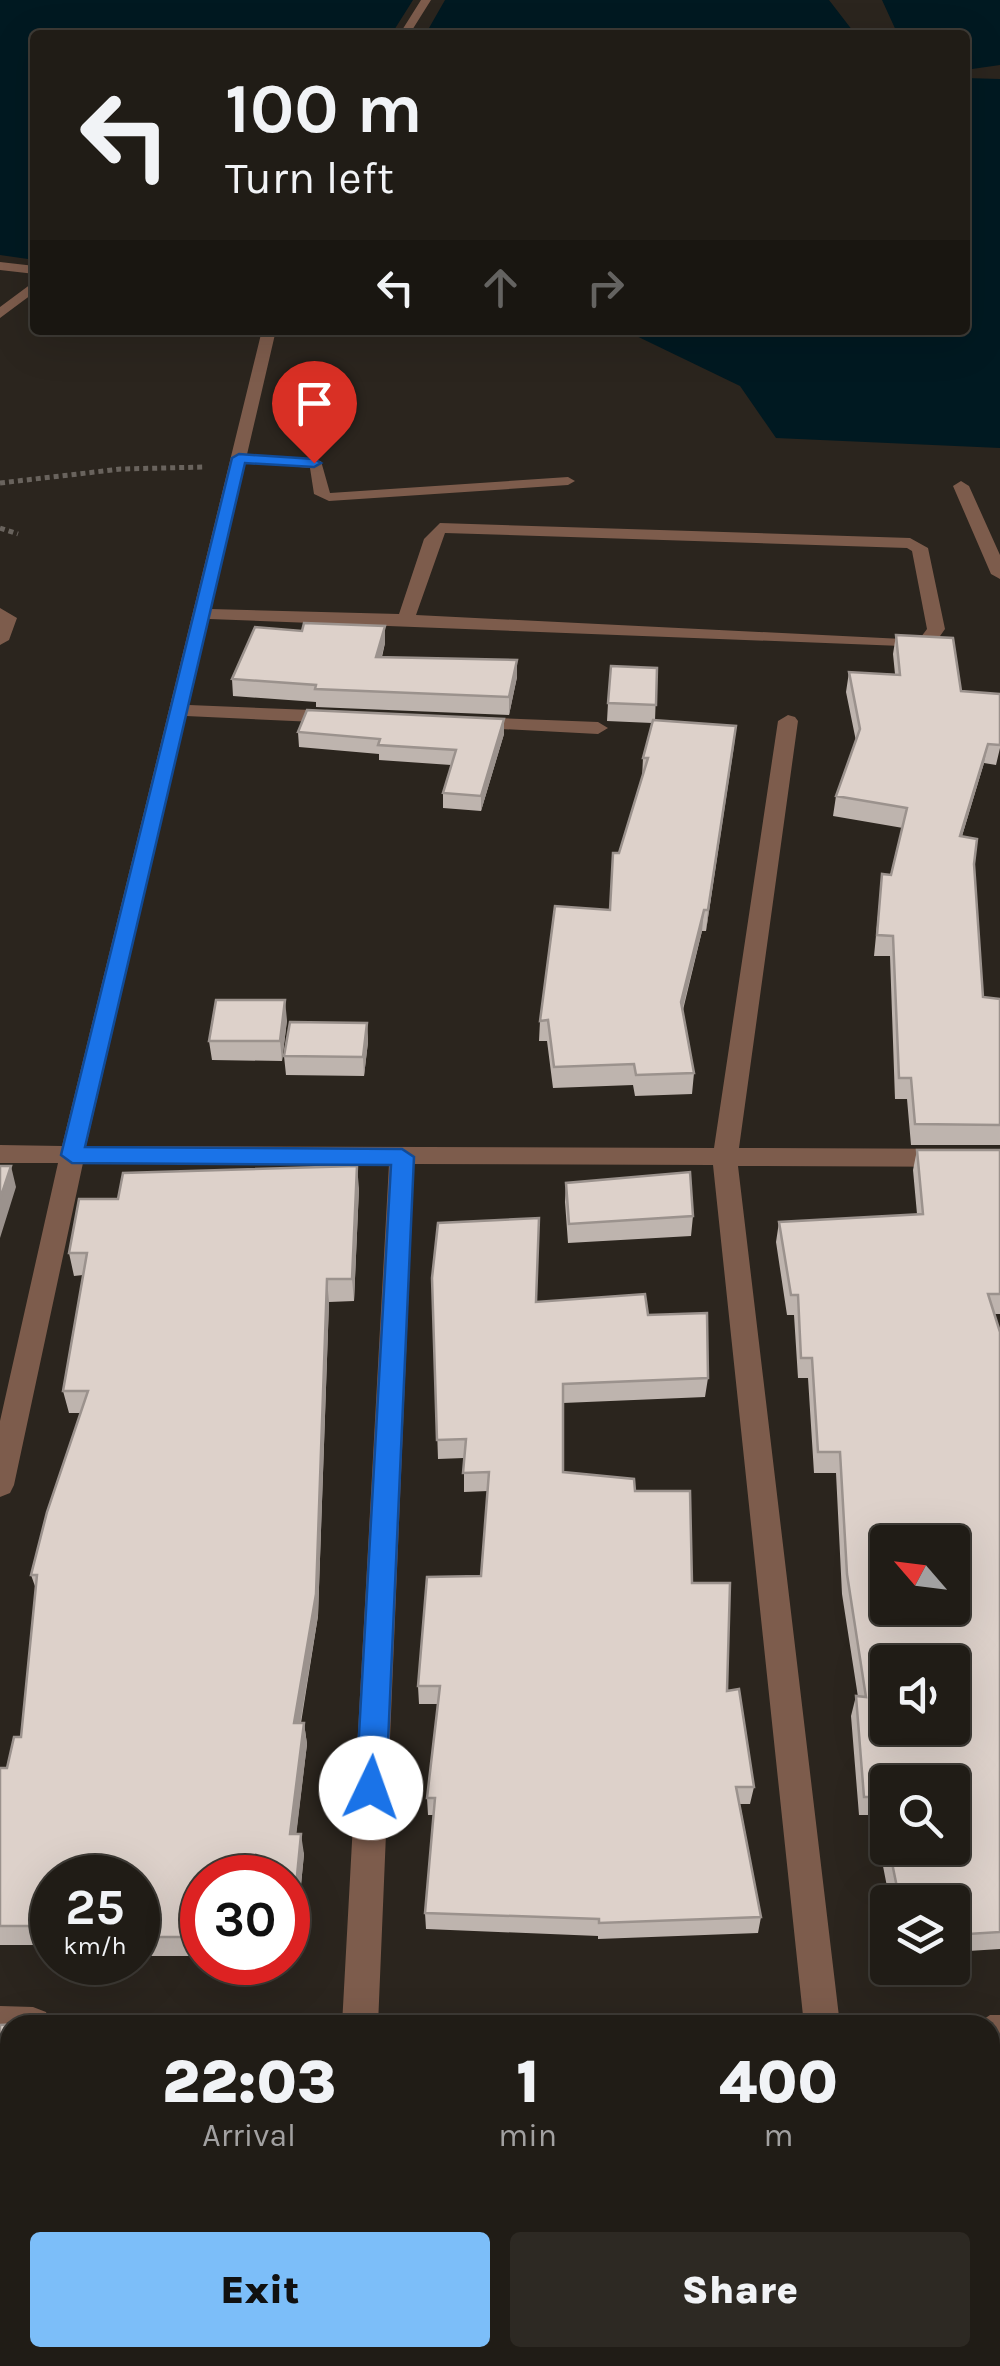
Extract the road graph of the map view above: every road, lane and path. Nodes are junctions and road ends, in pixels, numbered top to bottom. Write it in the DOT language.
graph roads {
  1 [pos="426,0"];
  2 [pos="407,30"];
  3 [pos="0,266"];
  4 [pos="30,269"];
  5 [pos="30,289"];
  6 [pos="0,314"];
  7 [pos="269,335"];
  8 [pos="238,462"];
  9 [pos="568,481"];
  10 [pos="0,483"];
  11 [pos="960,486"];
  12 [pos="0,528"];
  13 [pos="18,534"];
  14 [pos="1000,574"];
  15 [pos="0,613"];
  16 [pos="204,614"];
  17 [pos="406,620"];
  18 [pos="0,640"];
  19 [pos="177,710"];
  20 [pos="349,717"];
  21 [pos="788,721"];
  22 [pos="445,722"];
  23 [pos="598,728"];
  24 [pos="0,1154"];
  25 [pos="72,1155"];
  26 [pos="402,1157"];
  27 [pos="1000,1158"];
  28 [pos="725,1159"];
  29 [pos="0,1485"];
  30 [pos="360,2015"];
  31 [pos="821,2015"];
  1 -- 2 [label="street"];
  3 -- 4 [label="street"];
  5 -- 6 [label="street"];
  7 -- 8 [label="street"];
  8 -- 9 [label="lane"];
  8 -- 10 [label="path"];
  8 -- 16 [label="street"];
  11 -- 14 [label="street"];
  12 -- 13 [label="path"];
  15 -- 18 [label="street"];
  16 -- 17 [label="street"];
  16 -- 19 [label="street"];
  17 -- 17 [label="street"];
  19 -- 20 [label="street"];
  19 -- 25 [label="street"];
  21 -- 28 [label="street"];
  22 -- 23 [label="street"];
  24 -- 25 [label="street"];
  25 -- 26 [label="street"];
  25 -- 29 [label="street"];
  26 -- 28 [label="street"];
  26 -- 30 [label="street"];
  27 -- 28 [label="street"];
  28 -- 31 [label="street"];
}
